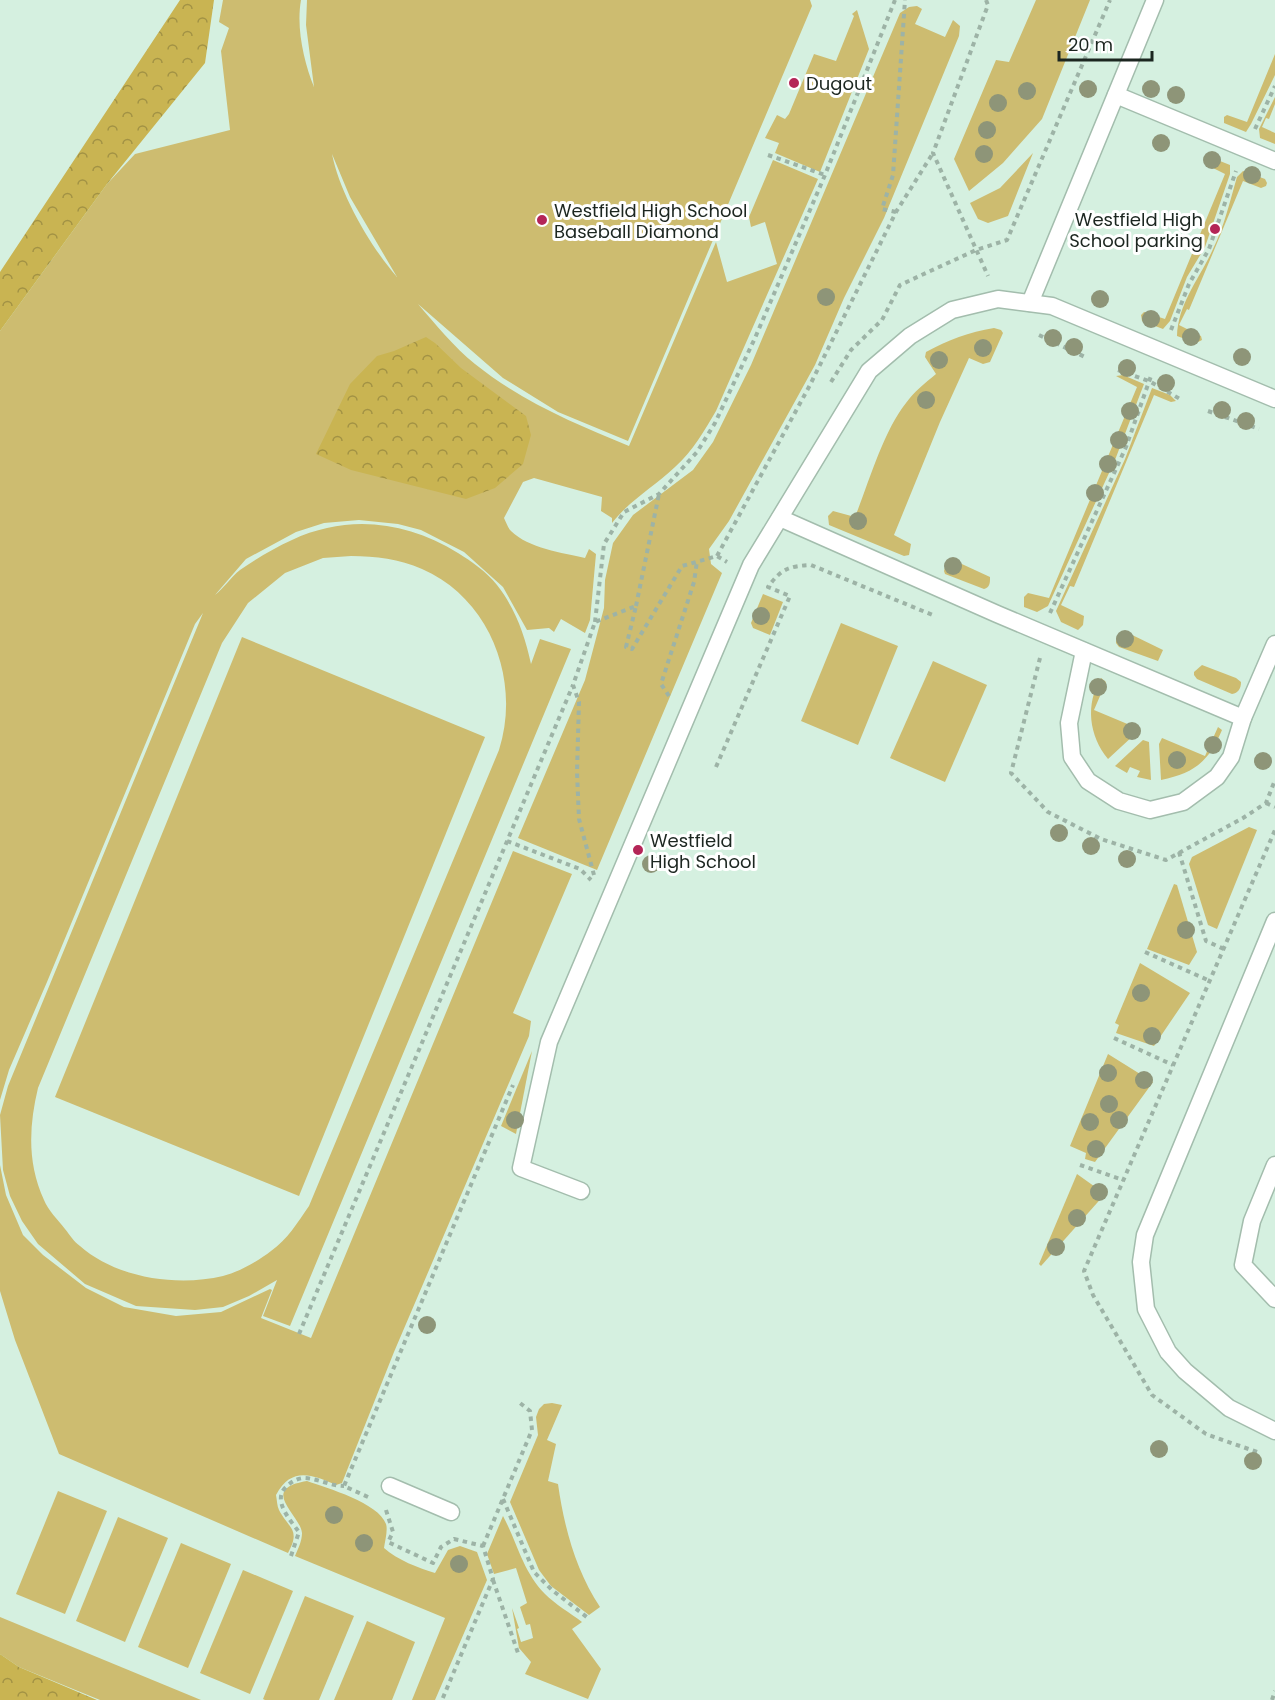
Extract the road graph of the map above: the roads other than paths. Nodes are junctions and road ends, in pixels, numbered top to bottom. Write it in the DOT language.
graph roads {
  1 [pos="1155,0"];
  2 [pos="1116,95"];
  3 [pos="1275,161"];
  4 [pos="1030,303"];
  5 [pos="1275,399"];
  6 [pos="780,518"];
  7 [pos="1275,644"];
  8 [pos="1084,651"];
  9 [pos="1244,718"];
  10 [pos="1275,921"];
  11 [pos="1275,1165"];
  12 [pos="580,1191"];
  13 [pos="1275,1299"];
  14 [pos="1275,1431"];
  15 [pos="390,1486"];
  16 [pos="451,1512"];
  1 -- 2 [label="lane"];
  2 -- 3 [label="lane"];
  2 -- 4 [label="lane"];
  4 -- 5 [label="lane"];
  4 -- 6 [label="lane"];
  6 -- 8 [label="lane"];
  6 -- 12 [label="lane"];
  7 -- 9 [label="lane"];
  8 -- 9 [label="lane"];
  8 -- 9 [label="lane"];
  10 -- 14 [label="lane"];
  11 -- 13 [label="lane"];
  15 -- 16 [label="lane"];
}
